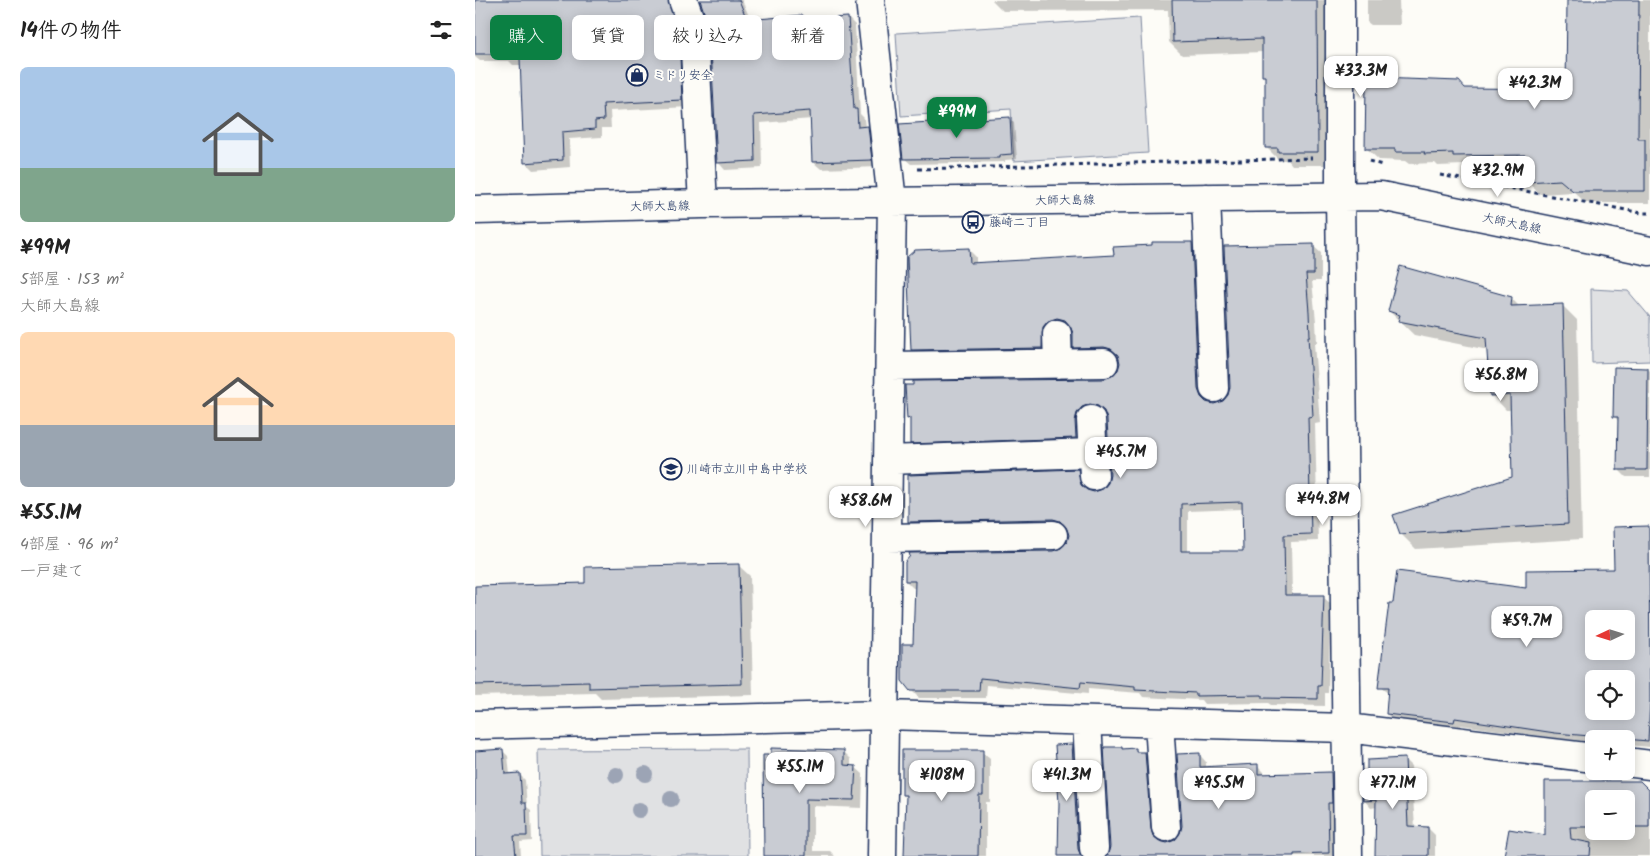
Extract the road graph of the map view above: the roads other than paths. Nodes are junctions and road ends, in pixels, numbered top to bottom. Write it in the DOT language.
graph roads {
  1 [pos="683,0"];
  2 [pos="870,0"];
  3 [pos="1340,0"];
  4 [pos="1340,196"];
  5 [pos="1206,198"];
  6 [pos="892,202"];
  7 [pos="703,204"];
  8 [pos="475,210"];
  9 [pos="1650,251"];
  10 [pos="1057,334"];
  11 [pos="1104,363"];
  12 [pos="1057,364"];
  13 [pos="890,366"];
  14 [pos="1214,388"];
  15 [pos="1091,420"];
  16 [pos="888,460"];
  17 [pos="1053,535"];
  18 [pos="887,538"];
  19 [pos="885,715"];
  20 [pos="1087,721"];
  21 [pos="1159,723"];
  22 [pos="475,725"];
  23 [pos="1347,728"];
  24 [pos="1585,757"];
  25 [pos="1635,763"];
  26 [pos="1650,764"];
  27 [pos="1166,827"];
  28 [pos="1095,848"];
  29 [pos="883,856"];
  30 [pos="1348,856"];
  1 -- 7 [label="street"];
  2 -- 6 [label="street"];
  3 -- 4 [label="street"];
  4 -- 5 [label="street, 大師大島線"];
  4 -- 9 [label="street, 大師大島線"];
  4 -- 23 [label="street"];
  5 -- 6 [label="street, 大師大島線"];
  5 -- 14 [label="street"];
  6 -- 7 [label="street, 大師大島線"];
  6 -- 13 [label="street"];
  7 -- 8 [label="street, 大師大島線"];
  10 -- 12 [label="street"];
  11 -- 12 [label="street"];
  12 -- 13 [label="street"];
  13 -- 16 [label="street"];
  15 -- 16 [label="street"];
  16 -- 18 [label="street"];
  17 -- 18 [label="street"];
  18 -- 19 [label="street"];
  19 -- 20 [label="street"];
  19 -- 22 [label="street"];
  19 -- 29 [label="street"];
  20 -- 21 [label="street"];
  20 -- 28 [label="street"];
  21 -- 23 [label="street"];
  21 -- 27 [label="street"];
  23 -- 24 [label="street"];
  23 -- 30 [label="street"];
  25 -- 26 [label="street"];
}
